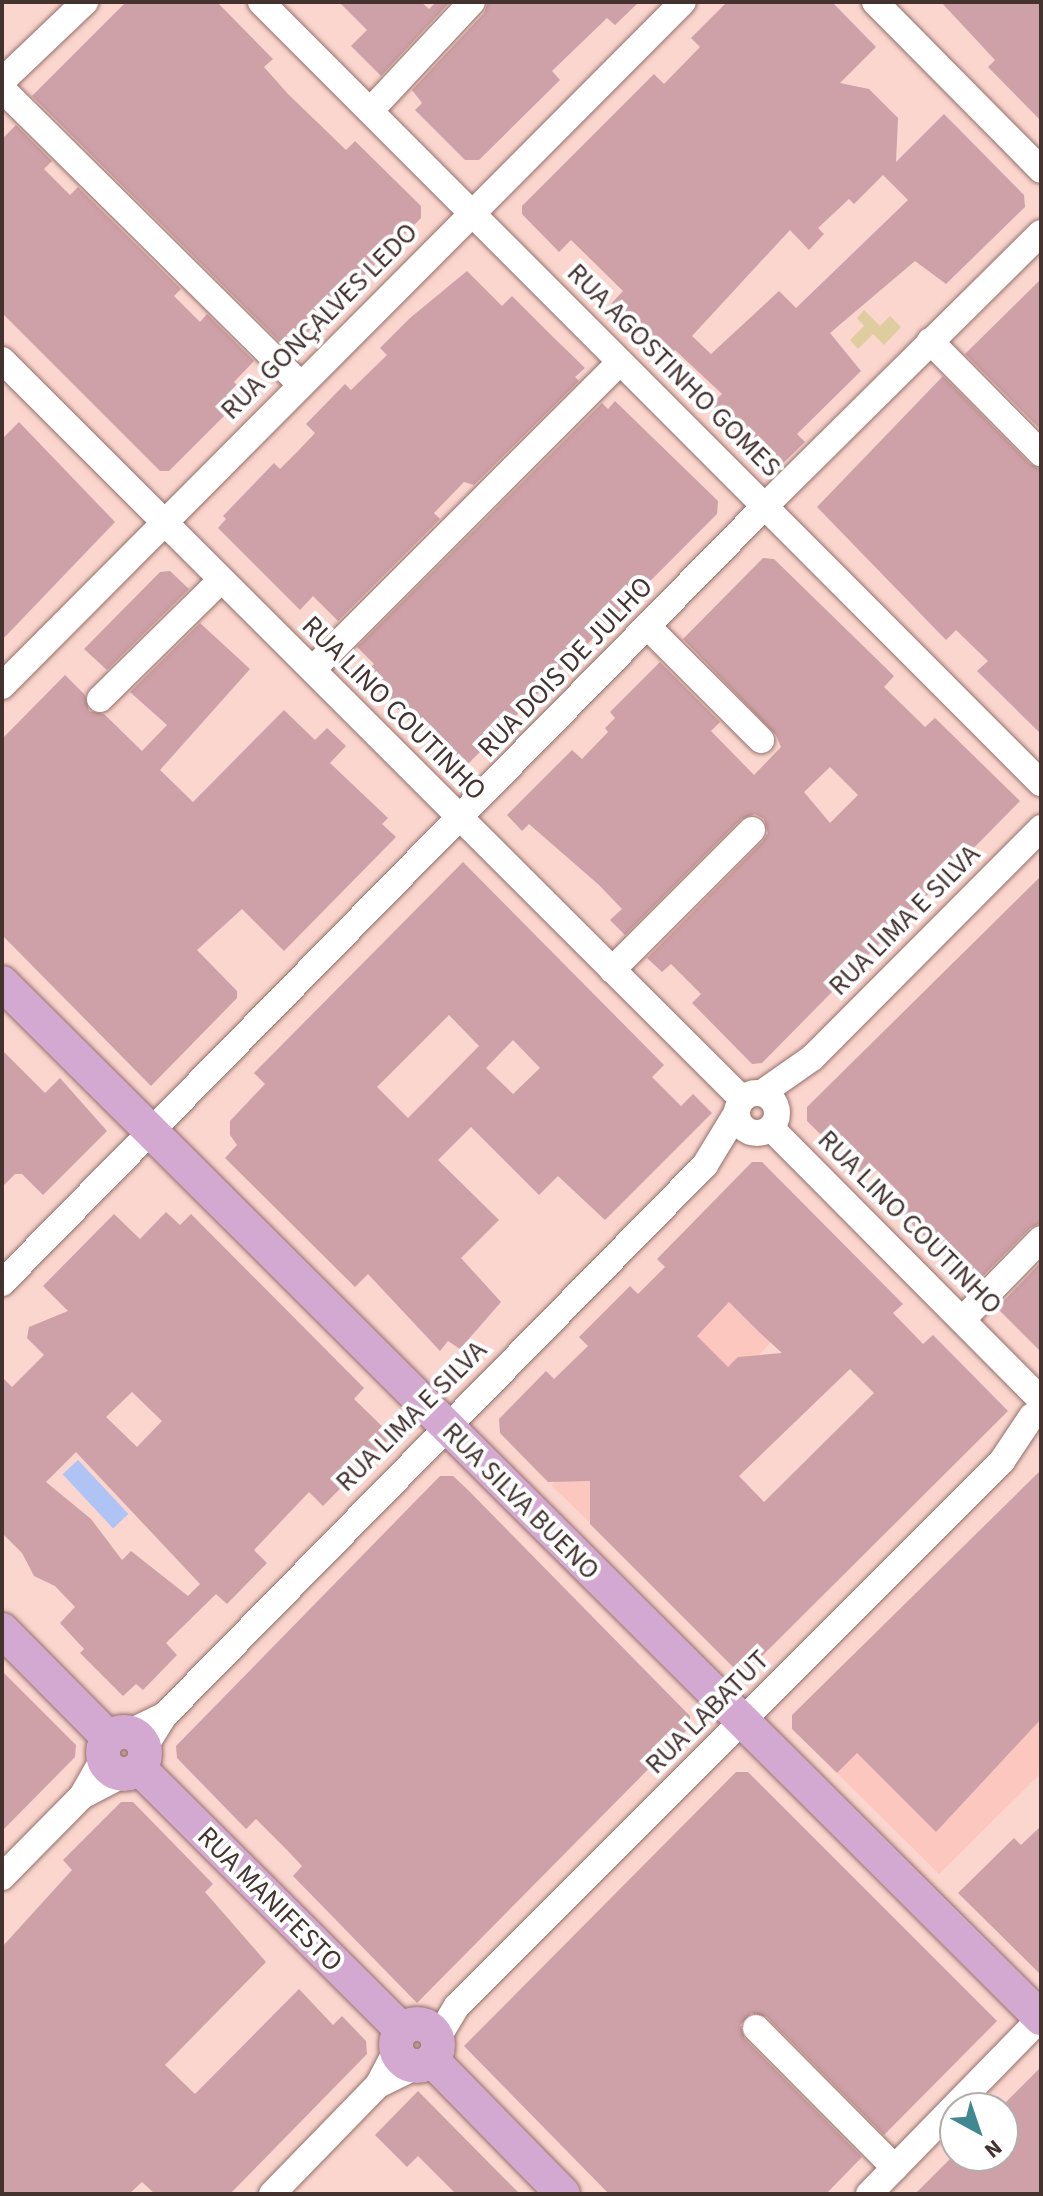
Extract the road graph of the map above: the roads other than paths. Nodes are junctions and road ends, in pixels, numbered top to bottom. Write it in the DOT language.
graph roads {
  1 [pos="85,2"];
  2 [pos="261,2"];
  3 [pos="472,2"];
  4 [pos="683,2"];
  5 [pos="875,2"];
  6 [pos="2,81"];
  7 [pos="2,89"];
  8 [pos="370,111"];
  9 [pos="1041,170"];
  10 [pos="472,213"];
  11 [pos="1041,233"];
  12 [pos="930,341"];
  13 [pos="2,360"];
  14 [pos="620,362"];
  15 [pos="300,384"];
  16 [pos="1041,453"];
  17 [pos="765,506"];
  18 [pos="164,524"];
  19 [pos="221,580"];
  20 [pos="648,627"];
  21 [pos="313,669"];
  22 [pos="2,686"];
  23 [pos="100,699"];
  24 [pos="761,740"];
  25 [pos="1041,783"];
  26 [pos="460,821"];
  27 [pos="1041,828"];
  28 [pos="752,830"];
  29 [pos="612,970"];
  30 [pos="2,983"];
  31 [pos="757,1113"];
  32 [pos="152,1131"];
  33 [pos="1041,1239"];
  34 [pos="2,1283"];
  35 [pos="962,1320"];
  36 [pos="1038,1414"];
  37 [pos="445,1425"];
  38 [pos="2,1630"];
  39 [pos="742,1723"];
  40 [pos="125,1753"];
  41 [pos="2,1877"];
  42 [pos="1041,2018"];
  43 [pos="756,2028"];
  44 [pos="418,2045"];
  45 [pos="895,2168"];
  46 [pos="272,2194"];
  47 [pos="563,2194"];
  48 [pos="869,2194"];
  1 -- 6 [label="street"];
  2 -- 8 [label="street, RUA AGOSTINHO GOMES"];
  3 -- 8 [label="street"];
  4 -- 10 [label="street, RUA GONÇALVES LEDO"];
  5 -- 9 [label="street"];
  7 -- 15 [label="street"];
  8 -- 10 [label="street, RUA AGOSTINHO GOMES"];
  10 -- 14 [label="street, RUA AGOSTINHO GOMES"];
  10 -- 15 [label="street, RUA GONÇALVES LEDO"];
  11 -- 12 [label="street, RUA DOIS DE JULHO"];
  12 -- 16 [label="street"];
  12 -- 17 [label="street, RUA DOIS DE JULHO"];
  13 -- 18 [label="street, RUA LINO COUTINHO"];
  14 -- 17 [label="street, RUA AGOSTINHO GOMES"];
  14 -- 21 [label="street"];
  15 -- 18 [label="street, RUA GONÇALVES LEDO"];
  17 -- 20 [label="street, RUA DOIS DE JULHO"];
  17 -- 25 [label="street, RUA AGOSTINHO GOMES"];
  18 -- 19 [label="street, RUA LINO COUTINHO"];
  18 -- 22 [label="street, RUA GONÇALVES LEDO"];
  19 -- 21 [label="street, RUA LINO COUTINHO"];
  19 -- 23 [label="street"];
  20 -- 24 [label="street"];
  20 -- 26 [label="street, RUA DOIS DE JULHO"];
  21 -- 26 [label="street, RUA LINO COUTINHO"];
  26 -- 29 [label="street, RUA LINO COUTINHO"];
  26 -- 32 [label="street, RUA DOIS DE JULHO"];
  27 -- 31 [label="street, RUA LIMA E SILVA"];
  28 -- 29 [label="street"];
  29 -- 31 [label="street, RUA LINO COUTINHO"];
  30 -- 32 [label="main road, RUA SILVA BUENO"];
  31 -- 35 [label="street, RUA LINO COUTINHO"];
  31 -- 37 [label="street, RUA LIMA E SILVA"];
  32 -- 34 [label="street, RUA DOIS DE JULHO"];
  32 -- 37 [label="main road, RUA SILVA BUENO"];
  33 -- 35 [label="street"];
  35 -- 36 [label="street, RUA LINO COUTINHO"];
  36 -- 39 [label="street, RUA LABATUT"];
  37 -- 39 [label="main road, RUA SILVA BUENO"];
  37 -- 40 [label="street, RUA LIMA E SILVA"];
  38 -- 40 [label="main road, RUA MANIFESTO"];
  39 -- 42 [label="main road, RUA SILVA BUENO"];
  39 -- 44 [label="street, RUA LABATUT"];
  40 -- 41 [label="street, RUA LIMA E SILVA"];
  40 -- 44 [label="main road, RUA MANIFESTO"];
  42 -- 45 [label="street"];
  43 -- 45 [label="street"];
  44 -- 46 [label="street, RUA LABATUT"];
  44 -- 47 [label="main road, RUA MANIFESTO"];
  45 -- 48 [label="street"];
}
